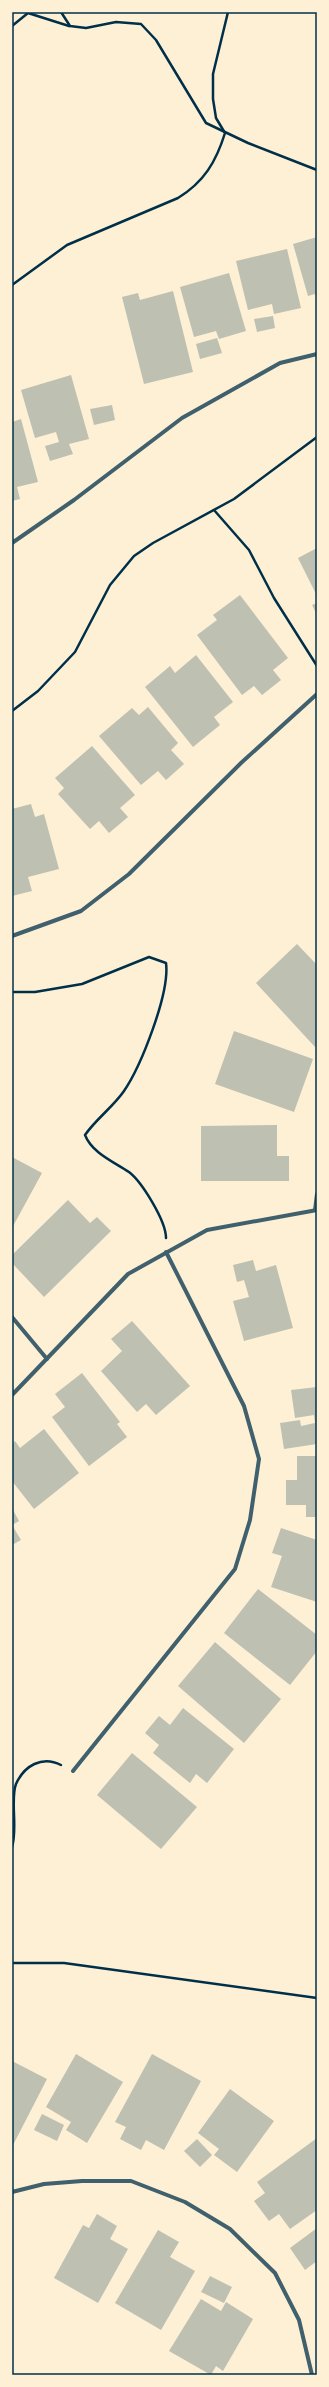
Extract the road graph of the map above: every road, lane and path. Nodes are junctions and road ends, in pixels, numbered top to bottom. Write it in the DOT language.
graph roads {
  1 [pos="61,12"];
  2 [pos="228,12"];
  3 [pos="12,26"];
  4 [pos="70,26"];
  5 [pos="225,133"];
  6 [pos="317,170"];
  7 [pos="12,285"];
  8 [pos="317,354"];
  9 [pos="317,437"];
  10 [pos="214,510"];
  11 [pos="12,543"];
  12 [pos="317,666"];
  13 [pos="317,694"];
  14 [pos="12,711"];
  15 [pos="12,936"];
  16 [pos="12,992"];
  17 [pos="317,1194"];
  18 [pos="316,1210"];
  19 [pos="166,1252"];
  20 [pos="12,1317"];
  21 [pos="47,1359"];
  22 [pos="12,1395"];
  23 [pos="73,1771"];
  24 [pos="12,1847"];
  25 [pos="12,1963"];
  26 [pos="317,1998"];
  27 [pos="12,2192"];
  28 [pos="312,2375"];
  1 -- 4 [label="path"];
  2 -- 5 [label="path"];
  3 -- 4 [label="path"];
  4 -- 5 [label="path"];
  5 -- 6 [label="path"];
  5 -- 7 [label="path"];
  8 -- 11 [label="street"];
  9 -- 10 [label="path"];
  10 -- 12 [label="path"];
  10 -- 14 [label="path"];
  13 -- 15 [label="street"];
  16 -- 19 [label="path"];
  17 -- 18 [label="street"];
  18 -- 19 [label="street"];
  19 -- 21 [label="street"];
  19 -- 23 [label="street"];
  20 -- 21 [label="street"];
  21 -- 22 [label="street"];
  23 -- 24 [label="path"];
  25 -- 26 [label="path"];
  27 -- 28 [label="street"];
}
